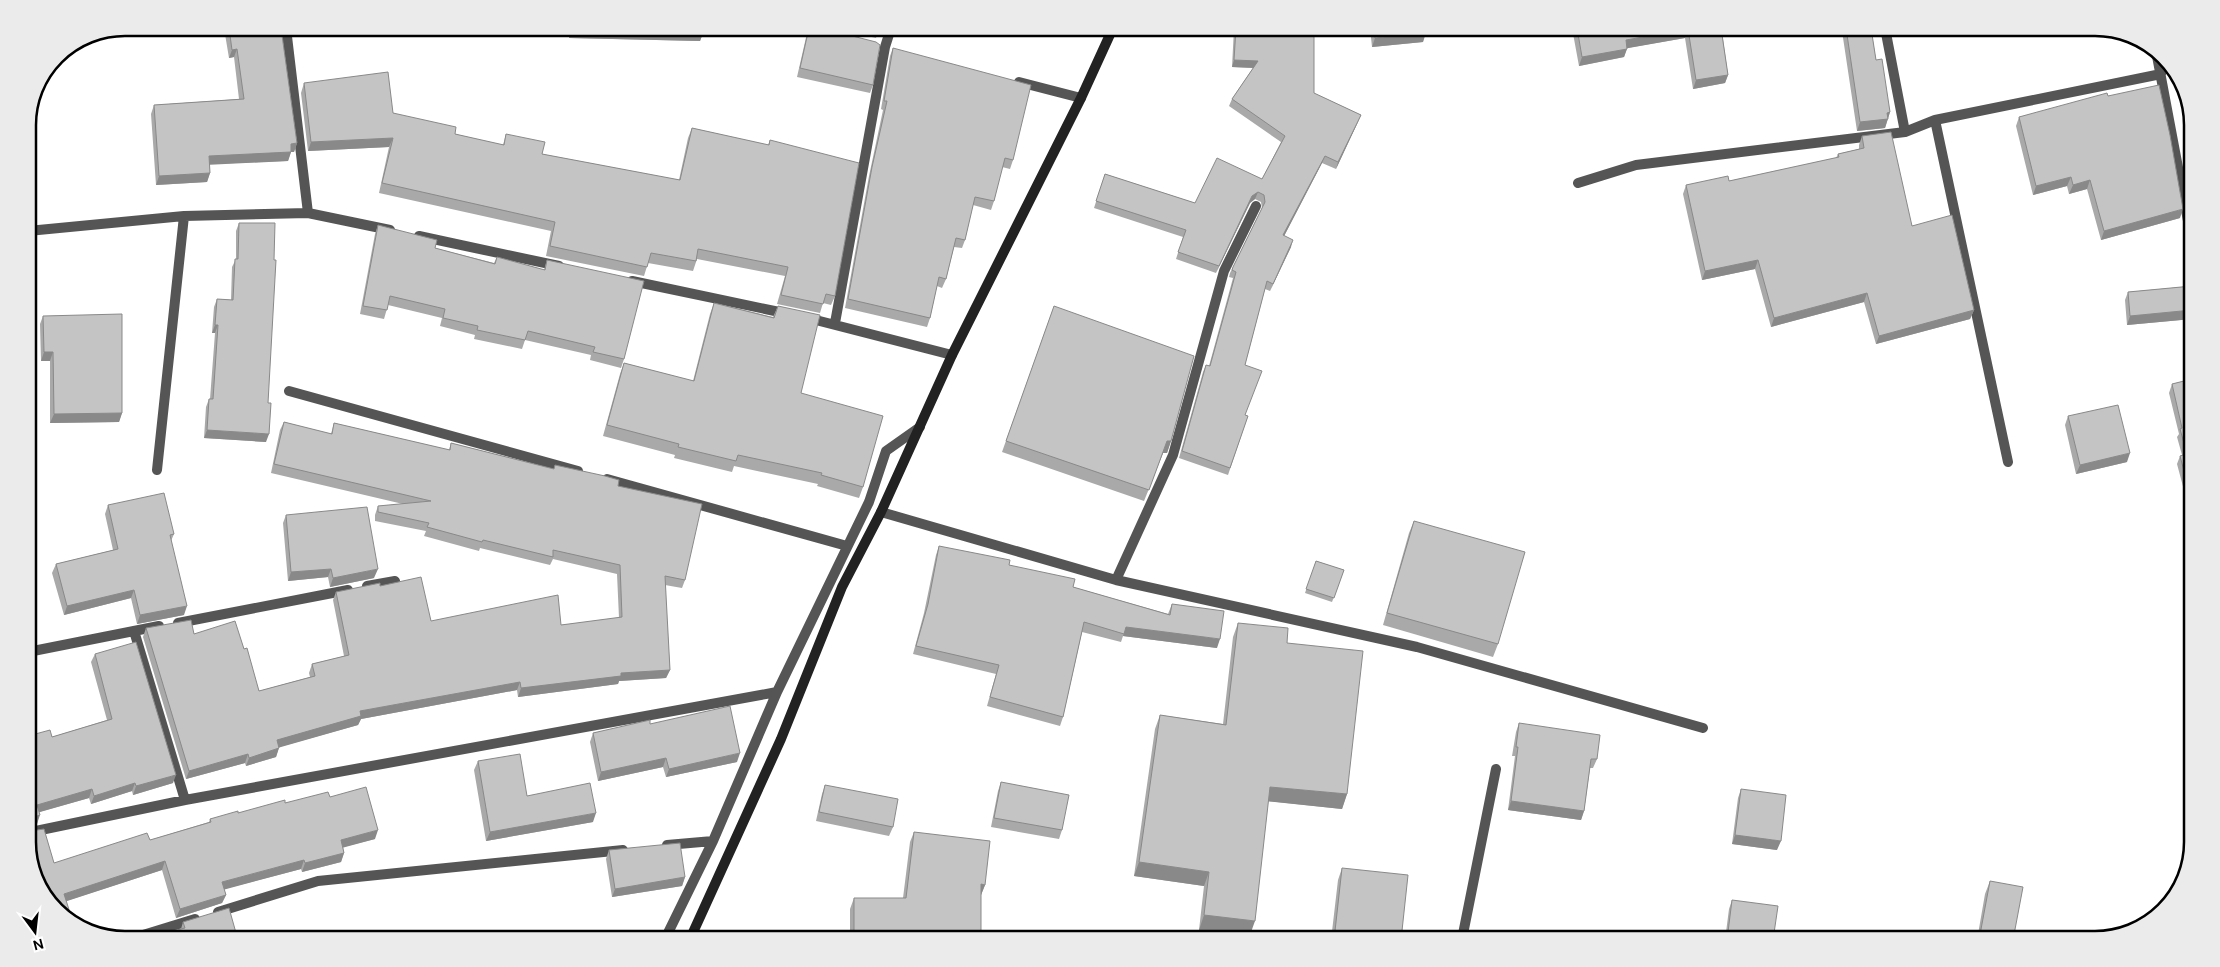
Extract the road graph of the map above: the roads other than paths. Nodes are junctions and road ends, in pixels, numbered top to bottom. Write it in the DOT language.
graph roads {
  1 [pos="287,36"];
  2 [pos="888,36"];
  3 [pos="1109,36"];
  4 [pos="1887,36"];
  5 [pos="2158,63"];
  6 [pos="2161,74"];
  7 [pos="1006,78"];
  8 [pos="1081,98"];
  9 [pos="1935,120"];
  10 [pos="1905,132"];
  11 [pos="1578,183"];
  12 [pos="2184,199"];
  13 [pos="1256,206"];
  14 [pos="308,213"];
  15 [pos="184,216"];
  16 [pos="36,230"];
  17 [pos="571,268"];
  18 [pos="620,278"];
  19 [pos="835,324"];
  20 [pos="952,355"];
  21 [pos="290,391"];
  22 [pos="920,427"];
  23 [pos="2008,462"];
  24 [pos="157,470"];
  25 [pos="881,512"];
  26 [pos="846,546"];
  27 [pos="1116,580"];
  28 [pos="395,581"];
  29 [pos="134,631"];
  30 [pos="36,650"];
  31 [pos="777,692"];
  32 [pos="1703,728"];
  33 [pos="1496,769"];
  34 [pos="185,800"];
  35 [pos="36,831"];
  36 [pos="713,840"];
  37 [pos="654,847"];
  38 [pos="634,849"];
  39 [pos="159,931"];
  40 [pos="668,931"];
  41 [pos="694,931"];
  42 [pos="1464,931"];
  1 -- 14 [label="street"];
  2 -- 19 [label="street"];
  3 -- 8 [label="street"];
  4 -- 10 [label="street"];
  5 -- 6 [label="street"];
  6 -- 9 [label="street"];
  6 -- 12 [label="street"];
  7 -- 8 [label="street"];
  8 -- 20 [label="street"];
  9 -- 10 [label="street"];
  9 -- 23 [label="street"];
  10 -- 11 [label="street"];
  13 -- 27 [label="street"];
  14 -- 15 [label="street"];
  14 -- 17 [label="street"];
  15 -- 16 [label="street"];
  15 -- 24 [label="street"];
  18 -- 19 [label="street"];
  19 -- 20 [label="street"];
  20 -- 22 [label="street"];
  21 -- 26 [label="street"];
  22 -- 25 [label="street"];
  22 -- 26 [label="street"];
  25 -- 27 [label="street"];
  25 -- 41 [label="street"];
  26 -- 31 [label="street"];
  27 -- 32 [label="street"];
  28 -- 29 [label="street"];
  29 -- 30 [label="street"];
  29 -- 34 [label="street"];
  31 -- 34 [label="street"];
  31 -- 36 [label="street"];
  33 -- 42 [label="street"];
  34 -- 35 [label="street"];
  36 -- 37 [label="street"];
  36 -- 40 [label="street"];
  38 -- 39 [label="street"];
}
